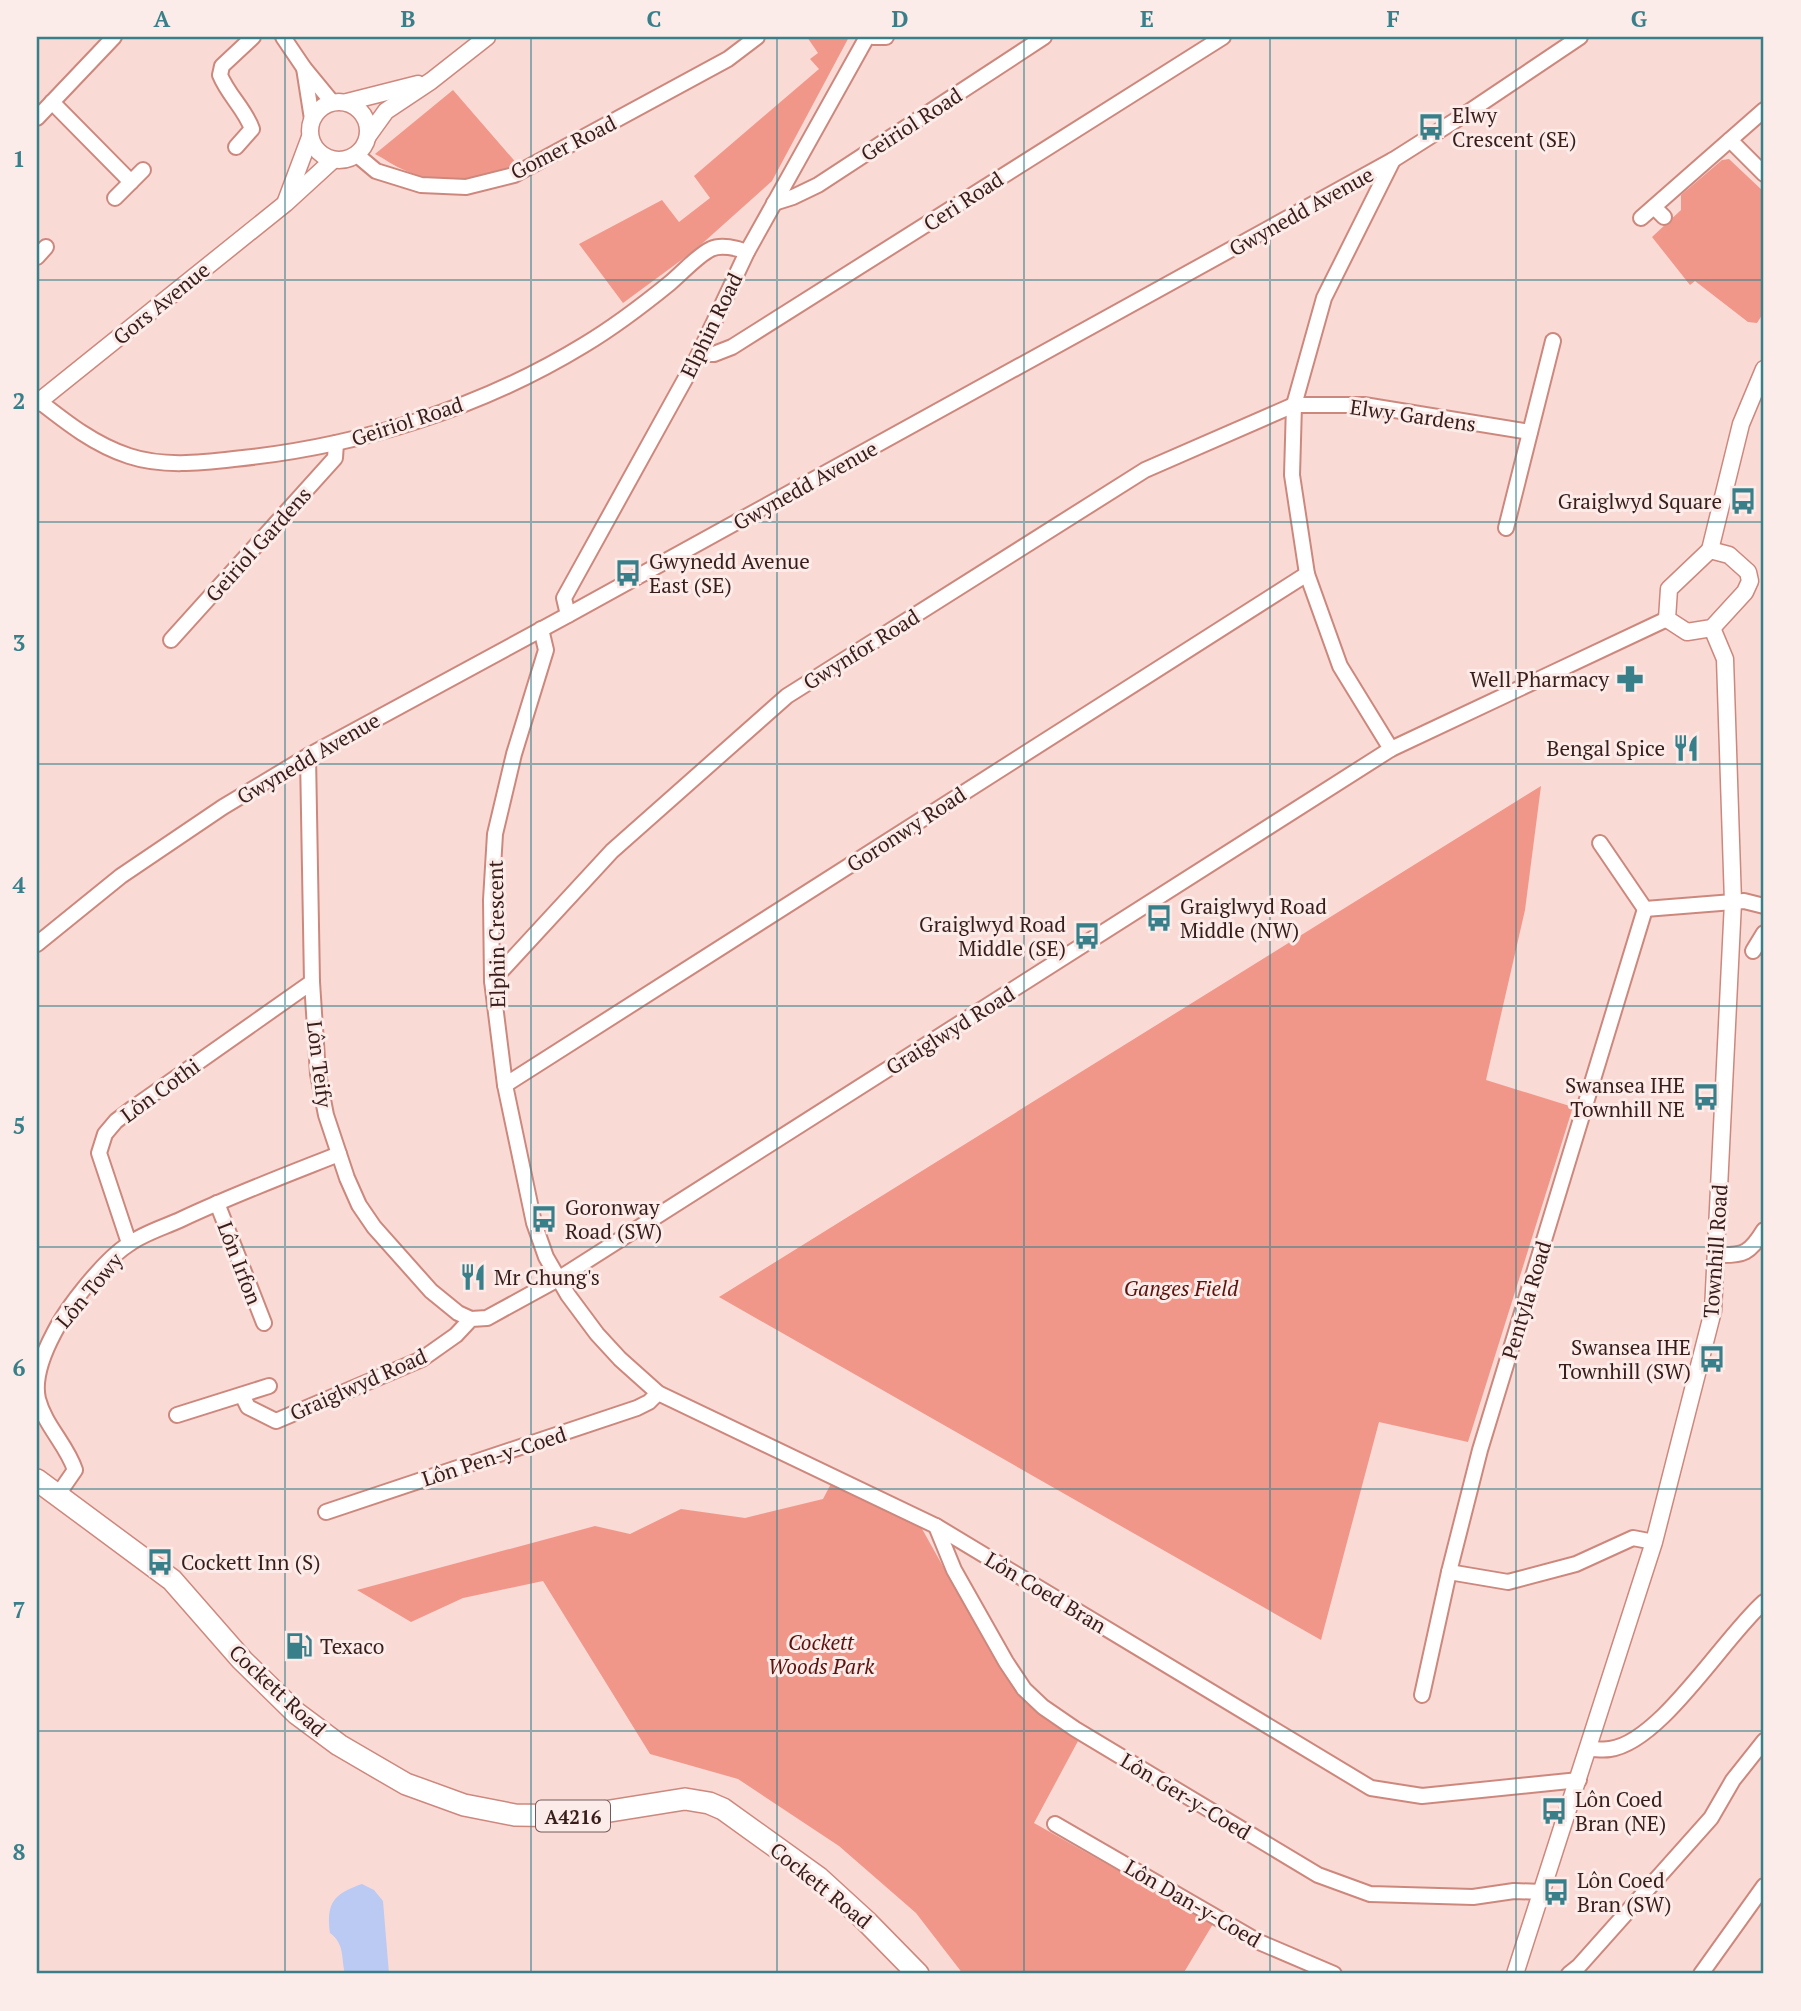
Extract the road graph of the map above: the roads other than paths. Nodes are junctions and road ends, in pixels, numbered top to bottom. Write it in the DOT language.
graph roads {
  1 [pos="114,37"];
  2 [pos="253,37"];
  3 [pos="283,37"];
  4 [pos="487,37"];
  5 [pos="757,37"];
  6 [pos="867,37"];
  7 [pos="873,37"];
  8 [pos="886,37"];
  9 [pos="1044,37"];
  10 [pos="1223,37"];
  11 [pos="1580,37"];
  12 [pos="304,68"];
  13 [pos="431,80"];
  14 [pos="52,102"];
  15 [pos="339,102"];
  16 [pos="1764,110"];
  17 [pos="37,118"];
  18 [pos="312,119"];
  19 [pos="368,136"];
  20 [pos="310,137"];
  21 [pos="1730,140"];
  22 [pos="236,147"];
  23 [pos="357,155"];
  24 [pos="333,160"];
  25 [pos="1392,160"];
  26 [pos="143,170"];
  27 [pos="1764,174"];
  28 [pos="131,182"];
  29 [pos="115,198"];
  30 [pos="286,203"];
  31 [pos="774,203"];
  32 [pos="1641,218"];
  33 [pos="747,253"];
  34 [pos="1553,341"];
  35 [pos="699,354"];
  36 [pos="1764,369"];
  37 [pos="38,402"];
  38 [pos="1294,405"];
  39 [pos="1530,432"];
  40 [pos="336,443"];
  41 [pos="1506,528"];
  42 [pos="1710,550"];
  43 [pos="1307,574"];
  44 [pos="1757,578"];
  45 [pos="568,615"];
  46 [pos="1667,619"];
  47 [pos="1712,628"];
  48 [pos="541,629"];
  49 [pos="171,640"];
  50 [pos="1391,749"];
  51 [pos="307,756"];
  52 [pos="1600,843"];
  53 [pos="1733,902"];
  54 [pos="1764,906"];
  55 [pos="1645,909"];
  56 [pos="1764,933"];
  57 [pos="37,944"];
  58 [pos="1753,951"];
  59 [pos="492,981"];
  60 [pos="312,982"];
  61 [pos="505,1085"];
  62 [pos="339,1154"];
  63 [pos="217,1203"];
  64 [pos="1764,1230"];
  65 [pos="129,1243"];
  66 [pos="1717,1255"];
  67 [pos="558,1279"];
  68 [pos="471,1320"];
  69 [pos="264,1323"];
  70 [pos="37,1375"];
  71 [pos="269,1386"];
  72 [pos="658,1393"];
  73 [pos="242,1395"];
  74 [pos="177,1415"];
  75 [pos="37,1480"];
  76 [pos="57,1496"];
  77 [pos="326,1512"];
  78 [pos="936,1526"];
  79 [pos="1654,1542"];
  80 [pos="1449,1572"];
  81 [pos="1764,1602"];
  82 [pos="1422,1695"];
  83 [pos="1764,1741"];
  84 [pos="1589,1749"];
  85 [pos="1579,1780"];
  86 [pos="1055,1824"];
  87 [pos="1764,1886"];
  88 [pos="1542,1892"];
  89 [pos="918,1974"];
  90 [pos="1334,1974"];
  91 [pos="1515,1974"];
  92 [pos="1569,1974"];
  93 [pos="1701,1974"];
  1 -- 14 [label="street"];
  2 -- 22 [label="street"];
  3 -- 12 [label="street"];
  4 -- 13 [label="street"];
  5 -- 23 [label="street, Gomer Road"];
  6 -- 31 [label="street, Elphin Road"];
  7 -- 8 [label="street"];
  9 -- 31 [label="street, Geiriol Road"];
  10 -- 35 [label="street, Ceri Road"];
  11 -- 25 [label="street, Gwynedd Avenue"];
  12 -- 15 [label="street"];
  12 -- 18 [label="street"];
  13 -- 15 [label="street"];
  13 -- 19 [label="street"];
  14 -- 17 [label="street"];
  14 -- 28 [label="street"];
  15 -- 18 [label="street"];
  15 -- 19 [label="street"];
  16 -- 21 [label="street"];
  18 -- 20 [label="street"];
  19 -- 23 [label="street"];
  20 -- 24 [label="street"];
  20 -- 30 [label="street"];
  21 -- 27 [label="street"];
  21 -- 32 [label="street"];
  23 -- 24 [label="street"];
  24 -- 30 [label="street, Gors Avenue"];
  25 -- 38 [label="street"];
  25 -- 45 [label="street, Gwynedd Avenue"];
  26 -- 28 [label="street"];
  28 -- 29 [label="street"];
  30 -- 37 [label="street, Gors Avenue"];
  31 -- 33 [label="street, Elphin Road"];
  33 -- 35 [label="street, Elphin Road"];
  33 -- 40 [label="street, Geiriol Road"];
  34 -- 39 [label="street"];
  35 -- 45 [label="street, Elphin Road"];
  36 -- 42 [label="street"];
  37 -- 40 [label="street, Geiriol Road"];
  38 -- 39 [label="street, Elwy Gardens"];
  38 -- 43 [label="street"];
  38 -- 59 [label="street, Gwynfor Road"];
  39 -- 41 [label="street"];
  40 -- 49 [label="street, Geiriol Gardens"];
  42 -- 44 [label="street"];
  42 -- 46 [label="street"];
  43 -- 50 [label="street"];
  43 -- 61 [label="street, Goronwy Road"];
  44 -- 47 [label="street"];
  45 -- 48 [label="street, Gwynedd Avenue"];
  46 -- 47 [label="street"];
  46 -- 50 [label="street, Graiglwyd Road"];
  47 -- 53 [label="street, Townhill Road"];
  48 -- 51 [label="street, Gwynedd Avenue"];
  48 -- 59 [label="street, Elphin Crescent"];
  50 -- 67 [label="street, Graiglwyd Road"];
  51 -- 57 [label="street, Gwynedd Avenue"];
  51 -- 60 [label="street, Lôn Teify"];
  52 -- 55 [label="street"];
  53 -- 54 [label="street"];
  53 -- 55 [label="street"];
  53 -- 66 [label="street, Townhill Road"];
  55 -- 80 [label="street, Pentyla Road"];
  56 -- 58 [label="street"];
  59 -- 61 [label="street, Elphin Crescent"];
  60 -- 62 [label="street, Lôn Teify"];
  60 -- 65 [label="street, Lôn Cothi"];
  61 -- 67 [label="street, Elphin Crescent"];
  62 -- 63 [label="street, Lôn Towy"];
  62 -- 68 [label="street, Lôn Teify"];
  63 -- 65 [label="street, Lôn Towy"];
  63 -- 69 [label="street, Lôn Irfon"];
  64 -- 66 [label="street"];
  65 -- 70 [label="street, Lôn Towy"];
  66 -- 79 [label="street, Townhill Road"];
  67 -- 68 [label="street, Graiglwyd Road"];
  67 -- 72 [label="street, Lôn Coed Bran"];
  68 -- 73 [label="street, Graiglwyd Road"];
  70 -- 76 [label="street, Lôn Towy"];
  71 -- 73 [label="street, Graiglwyd Road"];
  72 -- 77 [label="street, Lôn Pen-y-Coed"];
  72 -- 78 [label="street, Lôn Coed Bran"];
  73 -- 74 [label="street, Graiglwyd Road"];
  75 -- 76 [label="main road, Cockett Road / A4216"];
  76 -- 89 [label="main road, Cockett Road / A4216"];
  78 -- 85 [label="street, Lôn Coed Bran"];
  78 -- 88 [label="street, Lôn Ger-y-Coed"];
  79 -- 80 [label="street"];
  79 -- 84 [label="street, Townhill Road"];
  80 -- 82 [label="street, Pentyla Road"];
  81 -- 84 [label="street"];
  83 -- 92 [label="street"];
  84 -- 85 [label="street, Townhill Road"];
  85 -- 88 [label="street, Townhill Road"];
  86 -- 90 [label="street, Lôn Dan-y-Coed"];
  87 -- 93 [label="street"];
  88 -- 91 [label="street, Townhill Road"];
}
